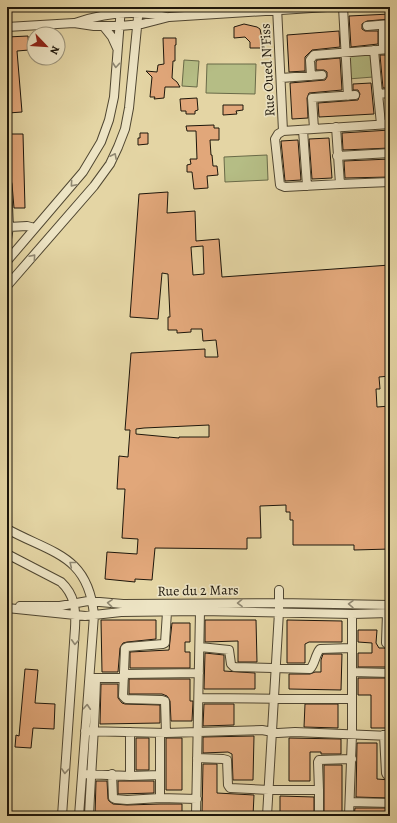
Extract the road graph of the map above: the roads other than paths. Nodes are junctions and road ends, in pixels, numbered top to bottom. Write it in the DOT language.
graph roads {
  1 [pos="327,7"];
  2 [pos="343,7"];
  3 [pos="277,9"];
  4 [pos="121,10"];
  5 [pos="138,10"];
  6 [pos="169,18"];
  7 [pos="74,23"];
  8 [pos="137,25"];
  9 [pos="386,25"];
  10 [pos="120,26"];
  11 [pos="367,26"];
  12 [pos="7,27"];
  13 [pos="104,27"];
  14 [pos="387,49"];
  15 [pos="118,50"];
  16 [pos="374,50"];
  17 [pos="346,53"];
  18 [pos="322,75"];
  19 [pos="311,76"];
  20 [pos="281,78"];
  21 [pos="390,93"];
  22 [pos="378,94"];
  23 [pos="381,124"];
  24 [pos="390,124"];
  25 [pos="336,127"];
  26 [pos="314,129"];
  27 [pos="303,130"];
  28 [pos="283,131"];
  29 [pos="390,153"];
  30 [pos="338,156"];
  31 [pos="390,182"];
  32 [pos="7,184"];
  33 [pos="340,184"];
  34 [pos="307,186"];
  35 [pos="8,211"];
  36 [pos="9,228"];
  37 [pos="35,228"];
  38 [pos="7,239"];
  39 [pos="7,261"];
  40 [pos="7,286"];
  41 [pos="7,529"];
  42 [pos="7,554"];
  43 [pos="279,590"];
  44 [pos="93,601"];
  45 [pos="279,602"];
  46 [pos="74,603"];
  47 [pos="390,605"];
  48 [pos="7,608"];
  49 [pos="200,611"];
  50 [pos="166,612"];
  51 [pos="279,612"];
  52 [pos="388,613"];
  53 [pos="352,614"];
  54 [pos="76,615"];
  55 [pos="94,615"];
  56 [pos="390,646"];
  57 [pos="200,647"];
  58 [pos="352,648"];
  59 [pos="276,669"];
  60 [pos="352,672"];
  61 [pos="199,673"];
  62 [pos="390,673"];
  63 [pos="124,676"];
  64 [pos="93,678"];
  65 [pos="199,698"];
  66 [pos="274,699"];
  67 [pos="352,699"];
  68 [pos="85,731"];
  69 [pos="94,732"];
  70 [pos="130,732"];
  71 [pos="198,732"];
  72 [pos="272,732"];
  73 [pos="163,733"];
  74 [pos="352,734"];
  75 [pos="387,736"];
  76 [pos="7,756"];
  77 [pos="198,758"];
  78 [pos="352,759"];
  79 [pos="7,767"];
  80 [pos="86,774"];
  81 [pos="112,774"];
  82 [pos="160,775"];
  83 [pos="390,775"];
  84 [pos="130,776"];
  85 [pos="269,790"];
  86 [pos="319,790"];
  87 [pos="160,798"];
  88 [pos="197,799"];
  89 [pos="350,802"];
  90 [pos="390,803"];
  91 [pos="62,816"];
  92 [pos="79,816"];
  93 [pos="89,816"];
  94 [pos="196,816"];
  95 [pos="268,816"];
  96 [pos="319,816"];
  97 [pos="349,816"];
  1 -- 3 [label="street"];
  2 -- 17 [label="street"];
  3 -- 6 [label="street"];
  3 -- 20 [label="street, Rue Oued N'Fiss"];
  4 -- 5 [label="street"];
  4 -- 7 [label="street"];
  4 -- 10 [label="street"];
  5 -- 6 [label="street"];
  5 -- 8 [label="street"];
  6 -- 8 [label="street"];
  7 -- 12 [label="street"];
  7 -- 13 [label="street"];
  8 -- 10 [label="street"];
  40 -- 8 [label="street, one-way"];
  9 -- 11 [label="street"];
  9 -- 14 [label="street"];
  10 -- 13 [label="street"];
  10 -- 15 [label="street"];
  13 -- 15 [label="street"];
  14 -- 16 [label="street"];
  15 -- 37 [label="street, one-way"];
  16 -- 17 [label="street"];
  16 -- 22 [label="street"];
  17 -- 19 [label="street"];
  17 -- 26 [label="street"];
  18 -- 19 [label="street"];
  19 -- 20 [label="street"];
  20 -- 28 [label="street, Rue Oued N'Fiss"];
  21 -- 22 [label="street"];
  22 -- 23 [label="street"];
  23 -- 24 [label="street"];
  23 -- 25 [label="street"];
  25 -- 26 [label="street"];
  25 -- 30 [label="street"];
  26 -- 27 [label="street"];
  27 -- 28 [label="street"];
  27 -- 34 [label="street"];
  28 -- 34 [label="street"];
  29 -- 30 [label="street"];
  30 -- 33 [label="street"];
  31 -- 33 [label="street"];
  32 -- 35 [label="street"];
  33 -- 34 [label="street"];
  35 -- 36 [label="street"];
  36 -- 37 [label="street"];
  36 -- 38 [label="street"];
  37 -- 39 [label="street"];
  44 -- 41 [label="street, one-way"];
  42 -- 46 [label="street"];
  43 -- 45 [label="street"];
  45 -- 44 [label="street, Rue du 2 Mars, one-way"];
  44 -- 46 [label="street, Rue du 2 Mars"];
  44 -- 55 [label="street"];
  47 -- 45 [label="street, Rue du 2 Mars, one-way"];
  45 -- 51 [label="street"];
  46 -- 48 [label="street, Rue du 2 Mars"];
  46 -- 54 [label="street"];
  48 -- 54 [label="street, Rue du 2 Mars"];
  49 -- 50 [label="street, Rue du 2 Mars"];
  49 -- 51 [label="street, Rue du 2 Mars"];
  49 -- 57 [label="street"];
  50 -- 55 [label="street, Rue du 2 Mars"];
  50 -- 63 [label="street"];
  51 -- 53 [label="street, Rue du 2 Mars"];
  51 -- 59 [label="street"];
  52 -- 53 [label="street, Rue du 2 Mars"];
  52 -- 56 [label="street"];
  53 -- 58 [label="street"];
  54 -- 55 [label="street, Rue du 2 Mars"];
  54 -- 91 [label="street, one-way"];
  55 -- 64 [label="street"];
  57 -- 59 [label="street"];
  57 -- 61 [label="street"];
  58 -- 59 [label="street"];
  58 -- 60 [label="street"];
  59 -- 66 [label="street"];
  60 -- 62 [label="street"];
  60 -- 67 [label="street"];
  61 -- 63 [label="street"];
  61 -- 65 [label="street"];
  63 -- 64 [label="street"];
  63 -- 73 [label="street"];
  68 -- 64 [label="street, one-way"];
  64 -- 69 [label="street"];
  65 -- 66 [label="street"];
  65 -- 71 [label="street"];
  66 -- 67 [label="street"];
  66 -- 72 [label="street"];
  67 -- 74 [label="street"];
  68 -- 69 [label="street"];
  68 -- 80 [label="street"];
  69 -- 70 [label="street"];
  69 -- 80 [label="street"];
  70 -- 73 [label="street"];
  70 -- 84 [label="street"];
  71 -- 72 [label="street"];
  71 -- 73 [label="street"];
  71 -- 77 [label="street"];
  72 -- 74 [label="street"];
  72 -- 85 [label="street"];
  73 -- 82 [label="street"];
  74 -- 75 [label="street"];
  74 -- 78 [label="street"];
  75 -- 83 [label="street"];
  76 -- 79 [label="street"];
  77 -- 85 [label="street"];
  77 -- 88 [label="street"];
  78 -- 86 [label="street"];
  78 -- 89 [label="street"];
  80 -- 81 [label="street"];
  80 -- 92 [label="street"];
  80 -- 93 [label="street"];
  81 -- 84 [label="street"];
  81 -- 87 [label="street"];
  82 -- 84 [label="street"];
  82 -- 87 [label="street"];
  85 -- 86 [label="street"];
  85 -- 95 [label="street"];
  86 -- 96 [label="street"];
  87 -- 88 [label="street"];
  88 -- 94 [label="street"];
  89 -- 90 [label="street"];
  89 -- 97 [label="street"];
}
